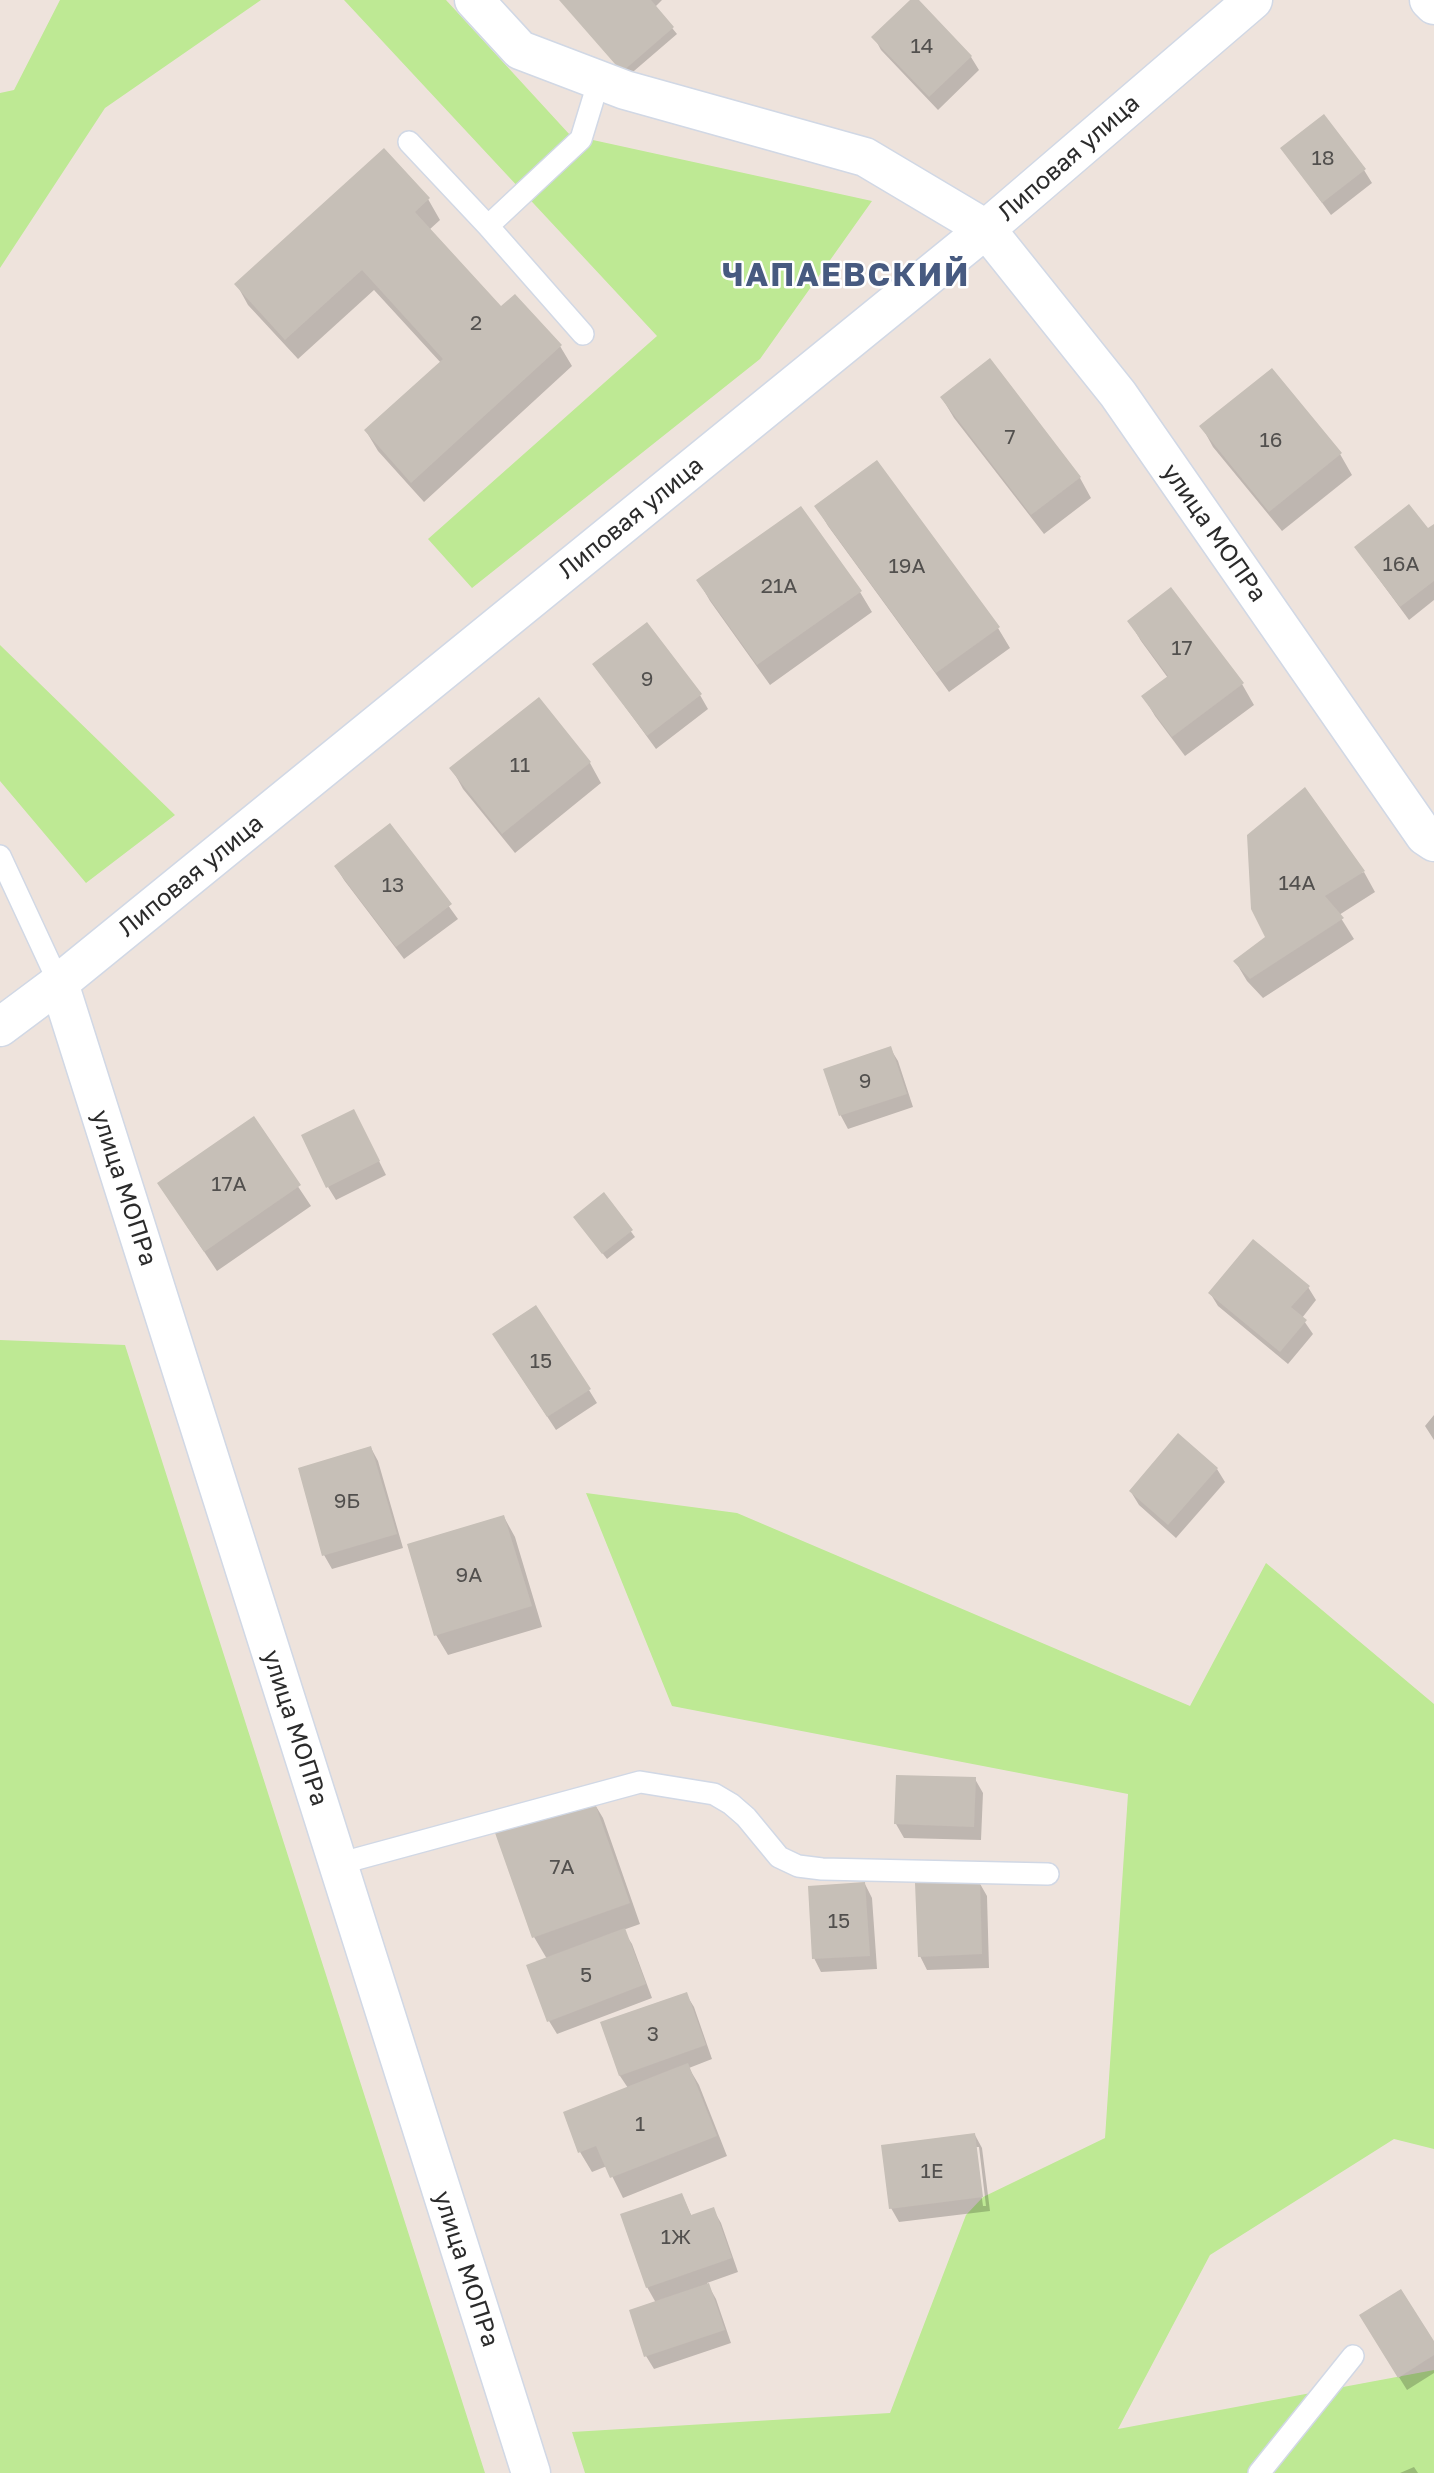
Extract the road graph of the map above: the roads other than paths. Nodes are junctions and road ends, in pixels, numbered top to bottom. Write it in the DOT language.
graph roads {
  1 [pos="474,0"];
  2 [pos="1254,0"];
  3 [pos="1429,0"];
  4 [pos="1434,5"];
  5 [pos="598,80"];
  6 [pos="409,142"];
  7 [pos="488,226"];
  8 [pos="986,229"];
  9 [pos="583,334"];
  10 [pos="1434,842"];
  11 [pos="0,856"];
  12 [pos="59,983"];
  13 [pos="0,1027"];
  14 [pos="338,1864"];
  15 [pos="1048,1874"];
  16 [pos="1353,2356"];
  17 [pos="531,2473"];
  18 [pos="1259,2473"];
  1 -- 5 [label="street"];
  2 -- 8 [label="street, Липовая улица"];
  3 -- 4 [label="street"];
  5 -- 7 [label="lane"];
  5 -- 8 [label="street"];
  6 -- 7 [label="lane"];
  7 -- 9 [label="lane"];
  8 -- 10 [label="street, улица МОПРа"];
  8 -- 12 [label="street, Липовая улица"];
  11 -- 12 [label="lane"];
  12 -- 13 [label="street, Липовая улица"];
  12 -- 14 [label="street, улица МОПРа"];
  14 -- 15 [label="lane"];
  14 -- 17 [label="street, улица МОПРа"];
  16 -- 18 [label="lane"];
}
